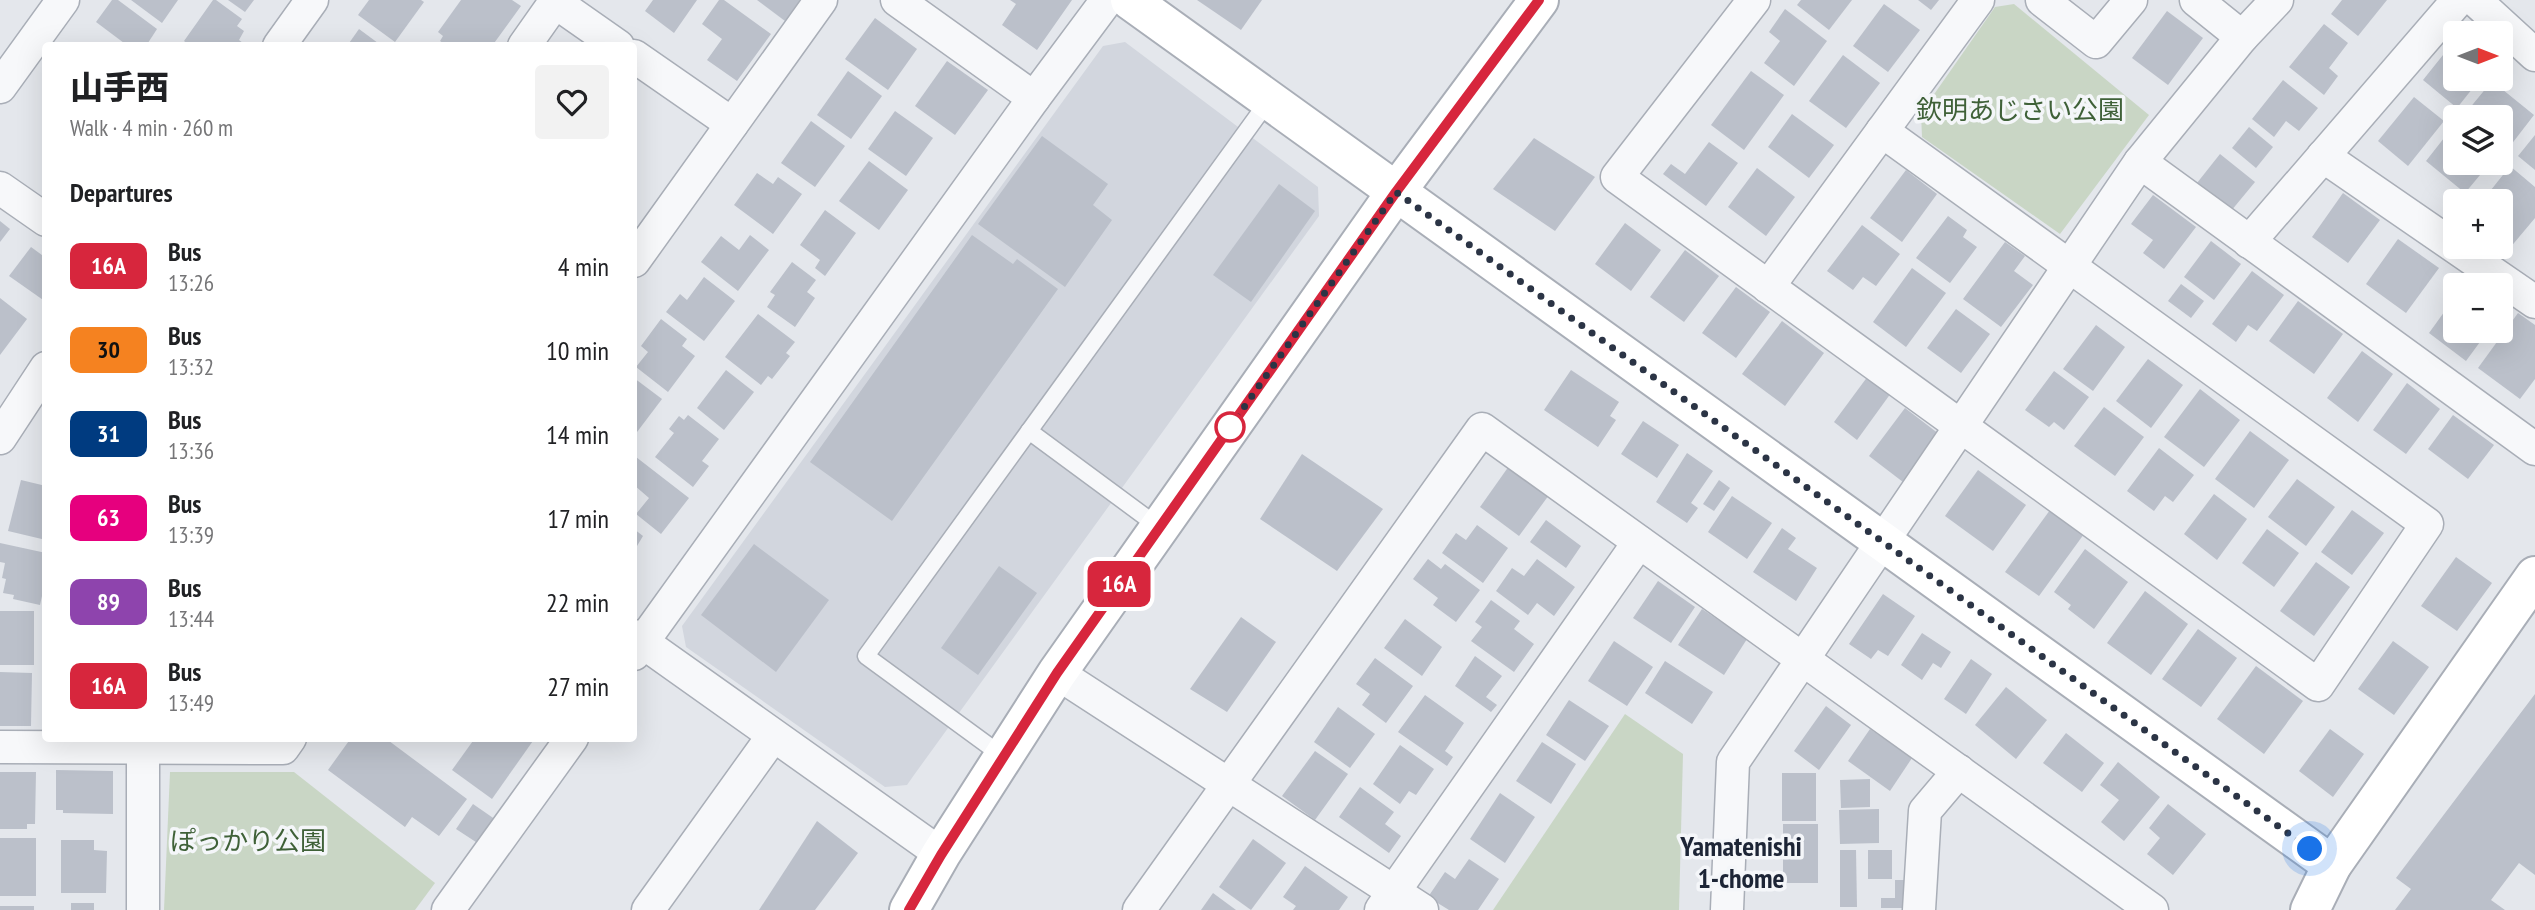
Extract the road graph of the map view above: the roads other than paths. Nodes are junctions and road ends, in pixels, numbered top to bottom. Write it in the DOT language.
graph roads {
  1 [pos="63,0"];
  2 [pos="312,0"];
  3 [pos="821,0"];
  4 [pos="897,0"];
  5 [pos="1107,0"];
  6 [pos="1130,0"];
  7 [pos="1539,0"];
  8 [pos="1754,0"];
  9 [pos="1978,0"];
  10 [pos="2042,0"];
  11 [pos="2131,0"];
  12 [pos="2196,0"];
  13 [pos="2277,0"];
  14 [pos="2459,0"];
  15 [pos="2475,0"];
  16 [pos="2242,37"];
  17 [pos="282,42"];
  18 [pos="527,42"];
  19 [pos="612,42"];
  20 [pos="2535,55"];
  21 [pos="637,58"];
  22 [pos="0,87"];
  23 [pos="1034,98"];
  24 [pos="1269,100"];
  25 [pos="732,124"];
  26 [pos="1882,131"];
  27 [pos="2323,156"];
  28 [pos="2140,162"];
  29 [pos="0,188"];
  30 [pos="1396,192"];
  31 [pos="42,217"];
  32 [pos="2249,242"];
  33 [pos="637,257"];
  34 [pos="2069,267"];
  35 [pos="1768,287"];
  36 [pos="2535,302"];
  37 [pos="42,374"];
  38 [pos="1960,426"];
  39 [pos="1029,431"];
  40 [pos="0,438"];
  41 [pos="2535,449"];
  42 [pos="1160,527"];
  43 [pos="1639,542"];
  44 [pos="1882,542"];
  45 [pos="2535,576"];
  46 [pos="637,643"];
  47 [pos="637,645"];
  48 [pos="1802,659"];
  49 [pos="1057,673"];
  50 [pos="773,736"];
  51 [pos="287,742"];
  52 [pos="569,742"];
  53 [pos="143,743"];
  54 [pos="0,747"];
  55 [pos="1004,757"];
  56 [pos="1959,771"];
  57 [pos="1228,784"];
  58 [pos="941,855"];
  59 [pos="2332,865"];
  60 [pos="1387,901"];
  61 [pos="143,910"];
  62 [pos="449,910"];
  63 [pos="648,910"];
  64 [pos="909,910"];
  65 [pos="1139,910"];
  66 [pos="1422,910"];
  67 [pos="1727,910"];
  68 [pos="1919,910"];
  69 [pos="2152,910"];
  70 [pos="2310,910"];
  1 -- 22 [label="street"];
  2 -- 17 [label="street"];
  3 -- 25 [label="street"];
  4 -- 23 [label="street"];
  5 -- 23 [label="street"];
  6 -- 24 [label="street"];
  7 -- 30 [label="street"];
  8 -- 35 [label="street"];
  9 -- 26 [label="street"];
  10 -- 11 [label="street"];
  12 -- 16 [label="street"];
  13 -- 16 [label="street"];
  14 -- 27 [label="street"];
  15 -- 20 [label="street"];
  16 -- 28 [label="street"];
  18 -- 19 [label="street"];
  21 -- 25 [label="street"];
  23 -- 46 [label="street"];
  24 -- 30 [label="street"];
  24 -- 39 [label="lane"];
  25 -- 33 [label="street"];
  26 -- 34 [label="street"];
  26 -- 35 [label="street"];
  27 -- 32 [label="street"];
  27 -- 36 [label="street"];
  28 -- 32 [label="street"];
  28 -- 34 [label="street"];
  29 -- 31 [label="street"];
  30 -- 42 [label="street"];
  30 -- 44 [label="street"];
  32 -- 41 [label="street"];
  34 -- 38 [label="street"];
  34 -- 38 [label="street"];
  35 -- 38 [label="street"];
  37 -- 40 [label="street"];
  38 -- 44 [label="street"];
  39 -- 42 [label="lane"];
  39 -- 55 [label="lane"];
  42 -- 49 [label="street"];
  43 -- 48 [label="street"];
  43 -- 57 [label="street"];
  43 -- 60 [label="street"];
  44 -- 48 [label="street"];
  44 -- 59 [label="street"];
  45 -- 59 [label="street"];
  47 -- 50 [label="street"];
  48 -- 56 [label="street"];
  48 -- 67 [label="street"];
  49 -- 55 [label="street"];
  49 -- 57 [label="street"];
  50 -- 58 [label="street"];
  50 -- 63 [label="street"];
  51 -- 53 [label="street"];
  52 -- 62 [label="street"];
  53 -- 54 [label="street"];
  53 -- 61 [label="street"];
  55 -- 58 [label="street"];
  56 -- 68 [label="street"];
  56 -- 69 [label="street"];
  57 -- 60 [label="street"];
  57 -- 65 [label="street"];
  58 -- 64 [label="street"];
  59 -- 70 [label="street"];
  60 -- 66 [label="street"];
}
